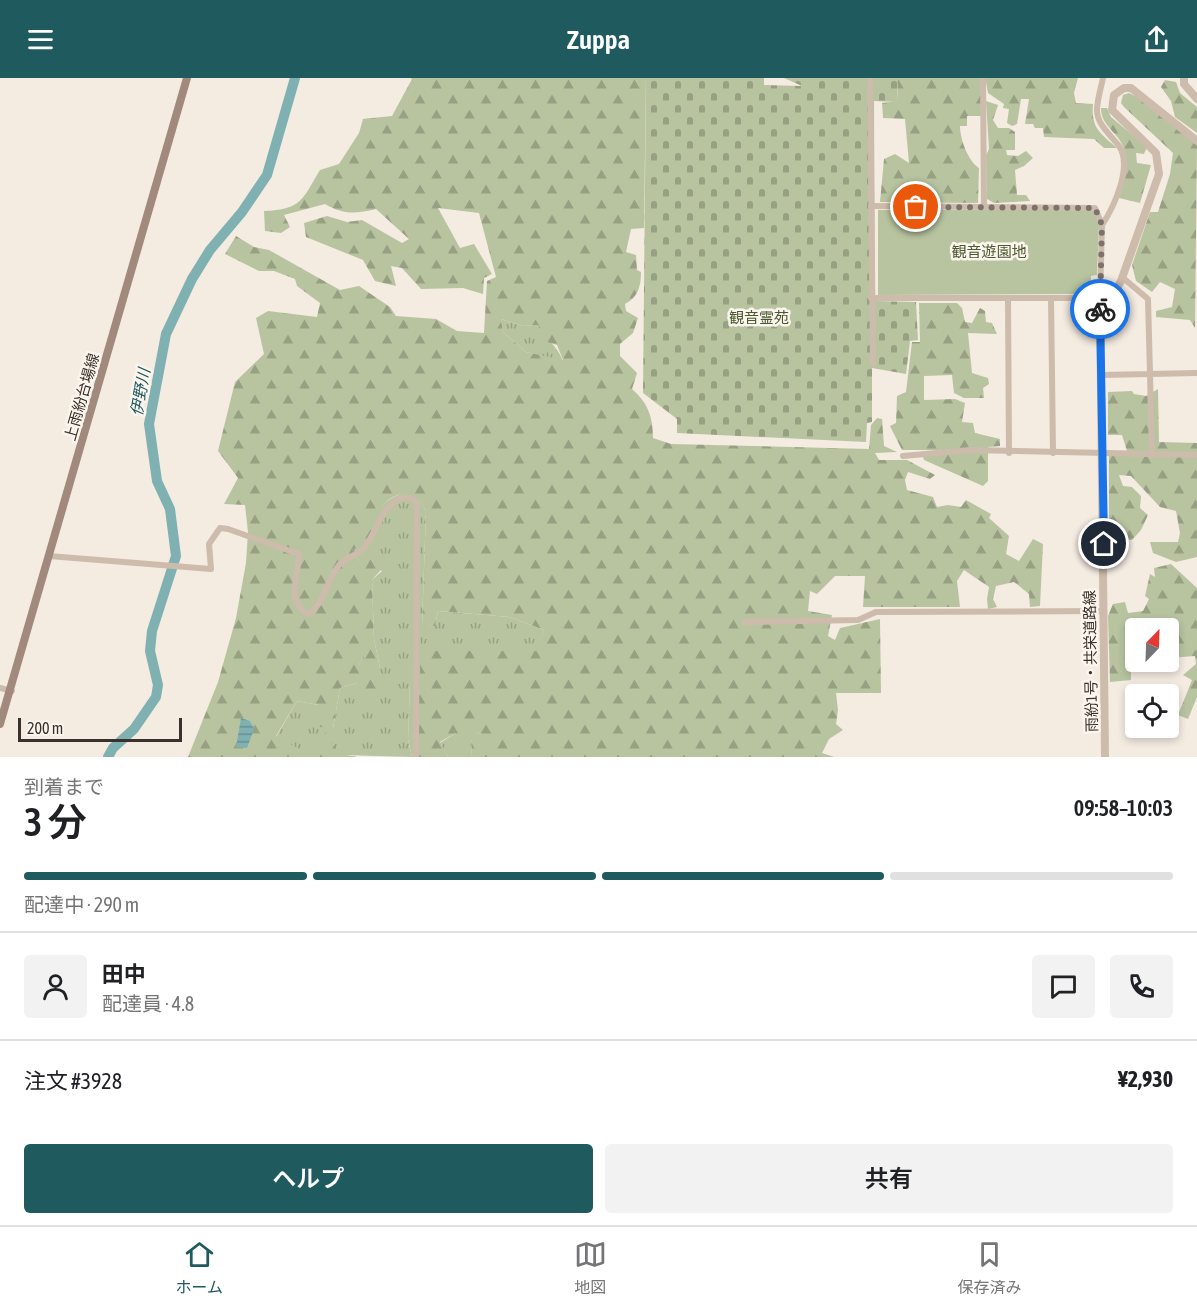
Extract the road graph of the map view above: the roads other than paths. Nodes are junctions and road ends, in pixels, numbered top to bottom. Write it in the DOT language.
graph roads {
  1 [pos="187,78"];
  2 [pos="870,78"];
  3 [pos="983,78"];
  4 [pos="1103,78"];
  5 [pos="1184,78"];
  6 [pos="1101,88"];
  7 [pos="1114,95"];
  8 [pos="1197,99"];
  9 [pos="1197,141"];
  10 [pos="871,206"];
  11 [pos="984,207"];
  12 [pos="1102,225"];
  13 [pos="1122,277"];
  14 [pos="872,298"];
  15 [pos="1008,298"];
  16 [pos="1052,298"];
  17 [pos="1100,298"];
  18 [pos="873,363"];
  19 [pos="1197,373"];
  20 [pos="1150,374"];
  21 [pos="1101,375"];
  22 [pos="1008,453"];
  23 [pos="1053,453"];
  24 [pos="1102,455"];
  25 [pos="1197,455"];
  26 [pos="903,456"];
  27 [pos="1152,456"];
  28 [pos="49,556"];
  29 [pos="1104,611"];
  30 [pos="745,622"];
  31 [pos="0,688"];
  32 [pos="12,691"];
  33 [pos="0,723"];
  34 [pos="416,757"];
  35 [pos="1105,757"];
  1 -- 28 [label="main road, 上雨紛台場線"];
  2 -- 10 [label="street"];
  3 -- 11 [label="street"];
  4 -- 6 [label="street"];
  5 -- 8 [label="street"];
  6 -- 7 [label="street"];
  6 -- 12 [label="street"];
  7 -- 9 [label="street"];
  7 -- 13 [label="street"];
  10 -- 11 [label="street"];
  10 -- 14 [label="street"];
  11 -- 12 [label="street"];
  12 -- 17 [label="street"];
  13 -- 17 [label="street"];
  13 -- 20 [label="street"];
  14 -- 15 [label="street"];
  14 -- 18 [label="street"];
  15 -- 16 [label="street"];
  15 -- 22 [label="street"];
  16 -- 17 [label="street"];
  16 -- 23 [label="street"];
  17 -- 21 [label="street, 雨紛1号・共栄道路線"];
  19 -- 20 [label="street"];
  20 -- 21 [label="street"];
  20 -- 27 [label="street"];
  21 -- 24 [label="street, 雨紛1号・共栄道路線"];
  22 -- 23 [label="street"];
  22 -- 26 [label="street"];
  23 -- 24 [label="street"];
  24 -- 27 [label="street"];
  24 -- 29 [label="street, 雨紛1号・共栄道路線"];
  25 -- 27 [label="street"];
  28 -- 32 [label="main road, 上雨紛台場線"];
  28 -- 34 [label="street"];
  29 -- 30 [label="street"];
  29 -- 35 [label="street, 雨紛1号・共栄道路線"];
  31 -- 32 [label="street"];
  32 -- 33 [label="main road, 上雨紛台場線"];
}
